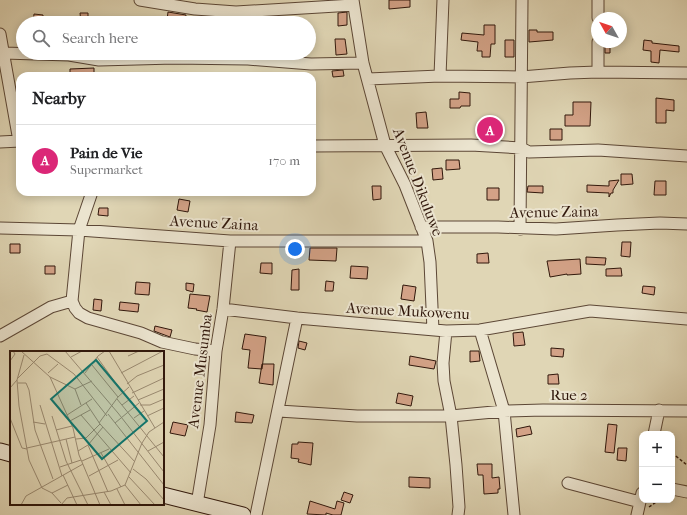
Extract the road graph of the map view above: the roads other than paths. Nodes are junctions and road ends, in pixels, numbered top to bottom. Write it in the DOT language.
graph roads {
  1 [pos="140,0"];
  2 [pos="443,0"];
  3 [pos="522,0"];
  4 [pos="598,0"];
  5 [pos="353,2"];
  6 [pos="598,12"];
  7 [pos="0,34"];
  8 [pos="598,48"];
  9 [pos="4,53"];
  10 [pos="16,53"];
  11 [pos="99,60"];
  12 [pos="120,60"];
  13 [pos="261,60"];
  14 [pos="363,63"];
  15 [pos="598,72"];
  16 [pos="687,73"];
  17 [pos="440,76"];
  18 [pos="521,77"];
  19 [pos="368,79"];
  20 [pos="16,119"];
  21 [pos="16,141"];
  22 [pos="0,142"];
  23 [pos="385,144"];
  24 [pos="316,146"];
  25 [pos="520,148"];
  26 [pos="687,156"];
  27 [pos="91,196"];
  28 [pos="687,224"];
  29 [pos="421,227"];
  30 [pos="0,228"];
  31 [pos="520,229"];
  32 [pos="79,230"];
  33 [pos="230,241"];
  34 [pos="426,241"];
  35 [pos="72,301"];
  36 [pos="223,309"];
  37 [pos="297,318"];
  38 [pos="687,319"];
  39 [pos="433,330"];
  40 [pos="480,330"];
  41 [pos="446,331"];
  42 [pos="0,336"];
  43 [pos="216,351"];
  44 [pos="659,410"];
  45 [pos="279,411"];
  46 [pos="504,411"];
  47 [pos="687,411"];
  48 [pos="451,416"];
  49 [pos="655,431"];
  50 [pos="0,451"];
  51 [pos="10,454"];
  52 [pos="568,483"];
  53 [pos="675,490"];
  54 [pos="687,492"];
  55 [pos="164,495"];
  56 [pos="639,497"];
  57 [pos="640,503"];
  58 [pos="197,504"];
  59 [pos="243,515"];
  60 [pos="256,515"];
  61 [pos="458,515"];
  62 [pos="514,515"];
  63 [pos="638,515"];
  1 -- 5 [label="street"];
  2 -- 17 [label="street"];
  3 -- 18 [label="street"];
  4 -- 6 [label="street"];
  5 -- 14 [label="street, Avenue Dikuluwe"];
  7 -- 9 [label="street"];
  8 -- 15 [label="street"];
  9 -- 10 [label="street"];
  9 -- 20 [label="street"];
  11 -- 12 [label="street"];
  13 -- 14 [label="street"];
  14 -- 19 [label="street, Avenue Dikuluwe"];
  15 -- 16 [label="street"];
  15 -- 18 [label="street"];
  17 -- 18 [label="street"];
  17 -- 19 [label="street"];
  18 -- 25 [label="street"];
  19 -- 23 [label="street, Avenue Dikuluwe"];
  21 -- 22 [label="street"];
  23 -- 24 [label="street"];
  23 -- 25 [label="street"];
  23 -- 29 [label="street, Avenue Dikuluwe"];
  25 -- 26 [label="street"];
  25 -- 31 [label="street"];
  27 -- 32 [label="street"];
  28 -- 31 [label="street, Avenue Zaina"];
  29 -- 31 [label="street, Avenue Zaina"];
  29 -- 34 [label="street, Avenue Dikuluwe"];
  30 -- 32 [label="street, Avenue Zaina"];
  32 -- 33 [label="street, Avenue Zaina"];
  32 -- 35 [label="street"];
  33 -- 34 [label="street, Avenue Zaina"];
  33 -- 36 [label="street, Avenue Musumba"];
  34 -- 39 [label="street, Avenue Dikuluwe"];
  35 -- 42 [label="street"];
  35 -- 43 [label="street"];
  36 -- 37 [label="street, Avenue Mukowenu"];
  36 -- 43 [label="street, Avenue Musumba"];
  37 -- 39 [label="street, Avenue Mukowenu"];
  37 -- 45 [label="street"];
  38 -- 40 [label="street, Avenue Mukowenu"];
  39 -- 41 [label="street, Avenue Mukowenu"];
  40 -- 41 [label="street, Avenue Mukowenu"];
  40 -- 46 [label="street"];
  41 -- 48 [label="street"];
  43 -- 58 [label="street, Avenue Musumba"];
  44 -- 46 [label="street, Rue 2"];
  44 -- 47 [label="street, Rue 2"];
  44 -- 49 [label="street"];
  45 -- 48 [label="street, Rue 2"];
  45 -- 60 [label="street"];
  46 -- 48 [label="street, Rue 2"];
  46 -- 62 [label="street"];
  48 -- 61 [label="street"];
  50 -- 51 [label="street"];
  52 -- 56 [label="street"];
  53 -- 54 [label="street"];
  55 -- 58 [label="street"];
  57 -- 63 [label="street"];
  58 -- 59 [label="street"];
}
